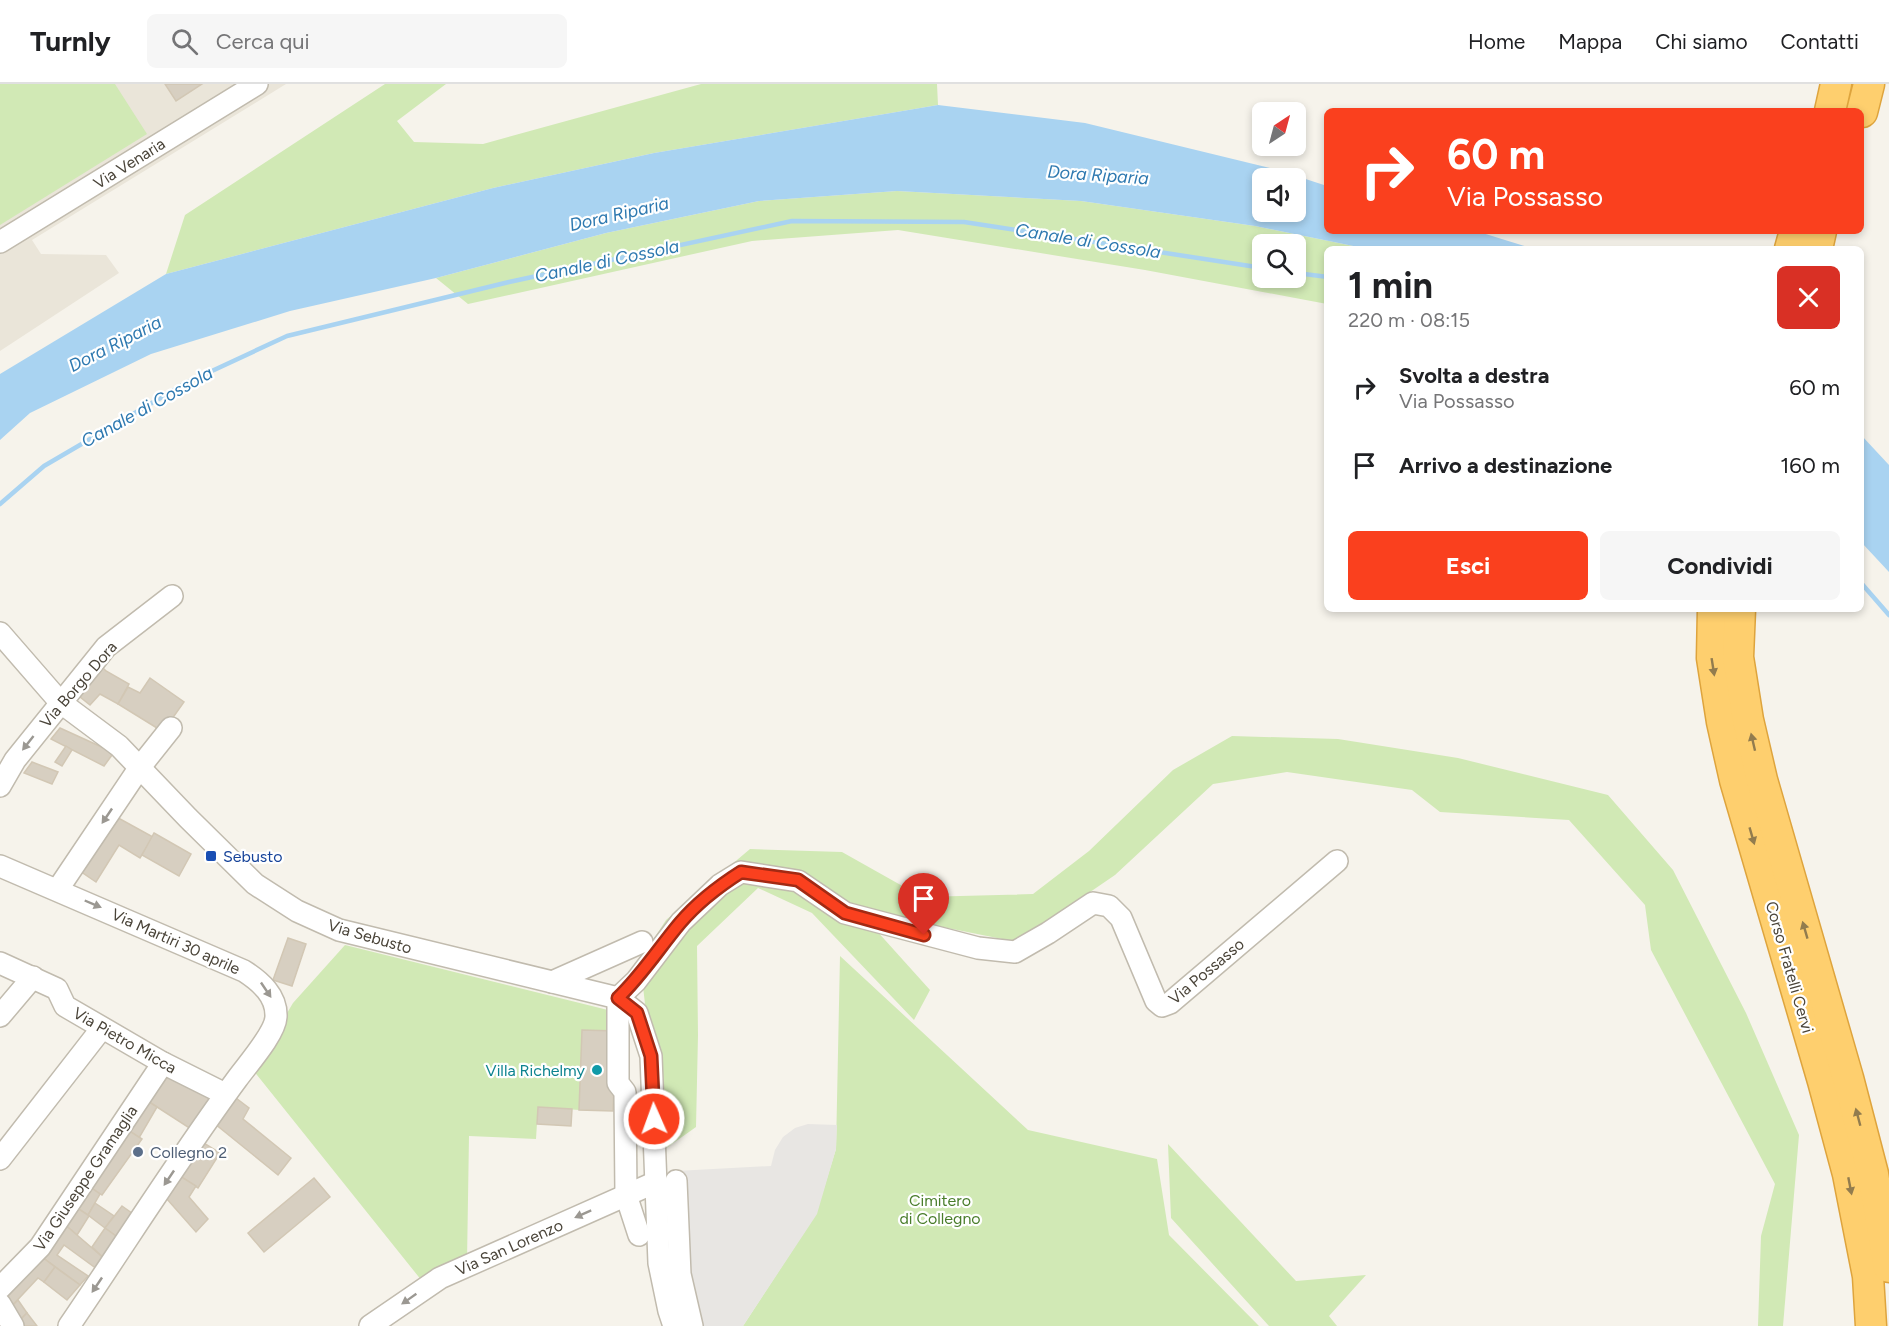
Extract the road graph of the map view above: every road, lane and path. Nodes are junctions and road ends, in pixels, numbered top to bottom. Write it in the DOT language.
graph roads {
  1 [pos="256,84"];
  2 [pos="1821,84"];
  3 [pos="1836,84"];
  4 [pos="1851,84"];
  5 [pos="1869,84"];
  6 [pos="1817,108"];
  7 [pos="1831,108"];
  8 [pos="1846,108"];
  9 [pos="1863,108"];
  10 [pos="0,242"];
  11 [pos="172,596"];
  12 [pos="1713,612"];
  13 [pos="1740,612"];
  14 [pos="0,633"];
  15 [pos="60,702"];
  16 [pos="171,728"];
  17 [pos="140,767"];
  18 [pos="0,786"];
  19 [pos="1336,861"];
  20 [pos="0,866"];
  21 [pos="58,889"];
  22 [pos="642,942"];
  23 [pos="0,963"];
  24 [pos="33,977"];
  25 [pos="552,982"];
  26 [pos="618,998"];
  27 [pos="0,1016"];
  28 [pos="102,1028"];
  29 [pos="163,1063"];
  30 [pos="225,1094"];
  31 [pos="0,1159"];
  32 [pos="666,1181"];
  33 [pos="626,1195"];
  34 [pos="639,1235"];
  35 [pos="1889,1267"];
  36 [pos="0,1288"];
  37 [pos="0,1304"];
  38 [pos="13,1326"];
  39 [pos="69,1326"];
  40 [pos="370,1326"];
  41 [pos="674,1326"];
  42 [pos="692,1326"];
  43 [pos="1870,1326"];
  1 -- 10 [label="street, Via Venaria"];
  2 -- 6 [label="highway"];
  3 -- 7 [label="highway"];
  4 -- 8 [label="highway"];
  5 -- 9 [label="highway"];
  11 -- 15 [label="street, Via Borgo Dora"];
  12 -- 43 [label="highway, Corso Fratelli Cervi, one-way"];
  35 -- 13 [label="highway, Corso Fratelli Cervi, one-way"];
  14 -- 15 [label="street, Via Sebusto"];
  15 -- 17 [label="street, Via Sebusto"];
  15 -- 18 [label="street, Via Borgo Dora, one-way"];
  16 -- 17 [label="street"];
  17 -- 21 [label="street, one-way"];
  17 -- 25 [label="street, Via Sebusto"];
  19 -- 26 [label="street, Via Possasso"];
  20 -- 21 [label="street, Via Martiri 30 aprile"];
  21 -- 30 [label="street, Via Martiri 30 aprile, one-way"];
  22 -- 25 [label="street"];
  23 -- 24 [label="street, Via Pietro Micca"];
  24 -- 27 [label="street"];
  24 -- 28 [label="street, Via Pietro Micca"];
  25 -- 26 [label="street, Via Sebusto"];
  26 -- 32 [label="street"];
  26 -- 33 [label="street"];
  28 -- 29 [label="street, Via Pietro Micca"];
  28 -- 31 [label="street"];
  29 -- 30 [label="street, Via Pietro Micca"];
  29 -- 36 [label="street, Via Giuseppe Gramaglia"];
  30 -- 39 [label="street, Via Martiri 30 aprile, one-way"];
  32 -- 33 [label="street, Via San Lorenzo"];
  32 -- 41 [label="street"];
  32 -- 42 [label="street"];
  33 -- 34 [label="street"];
  33 -- 40 [label="street, Via San Lorenzo, one-way"];
  37 -- 38 [label="street"];
}
